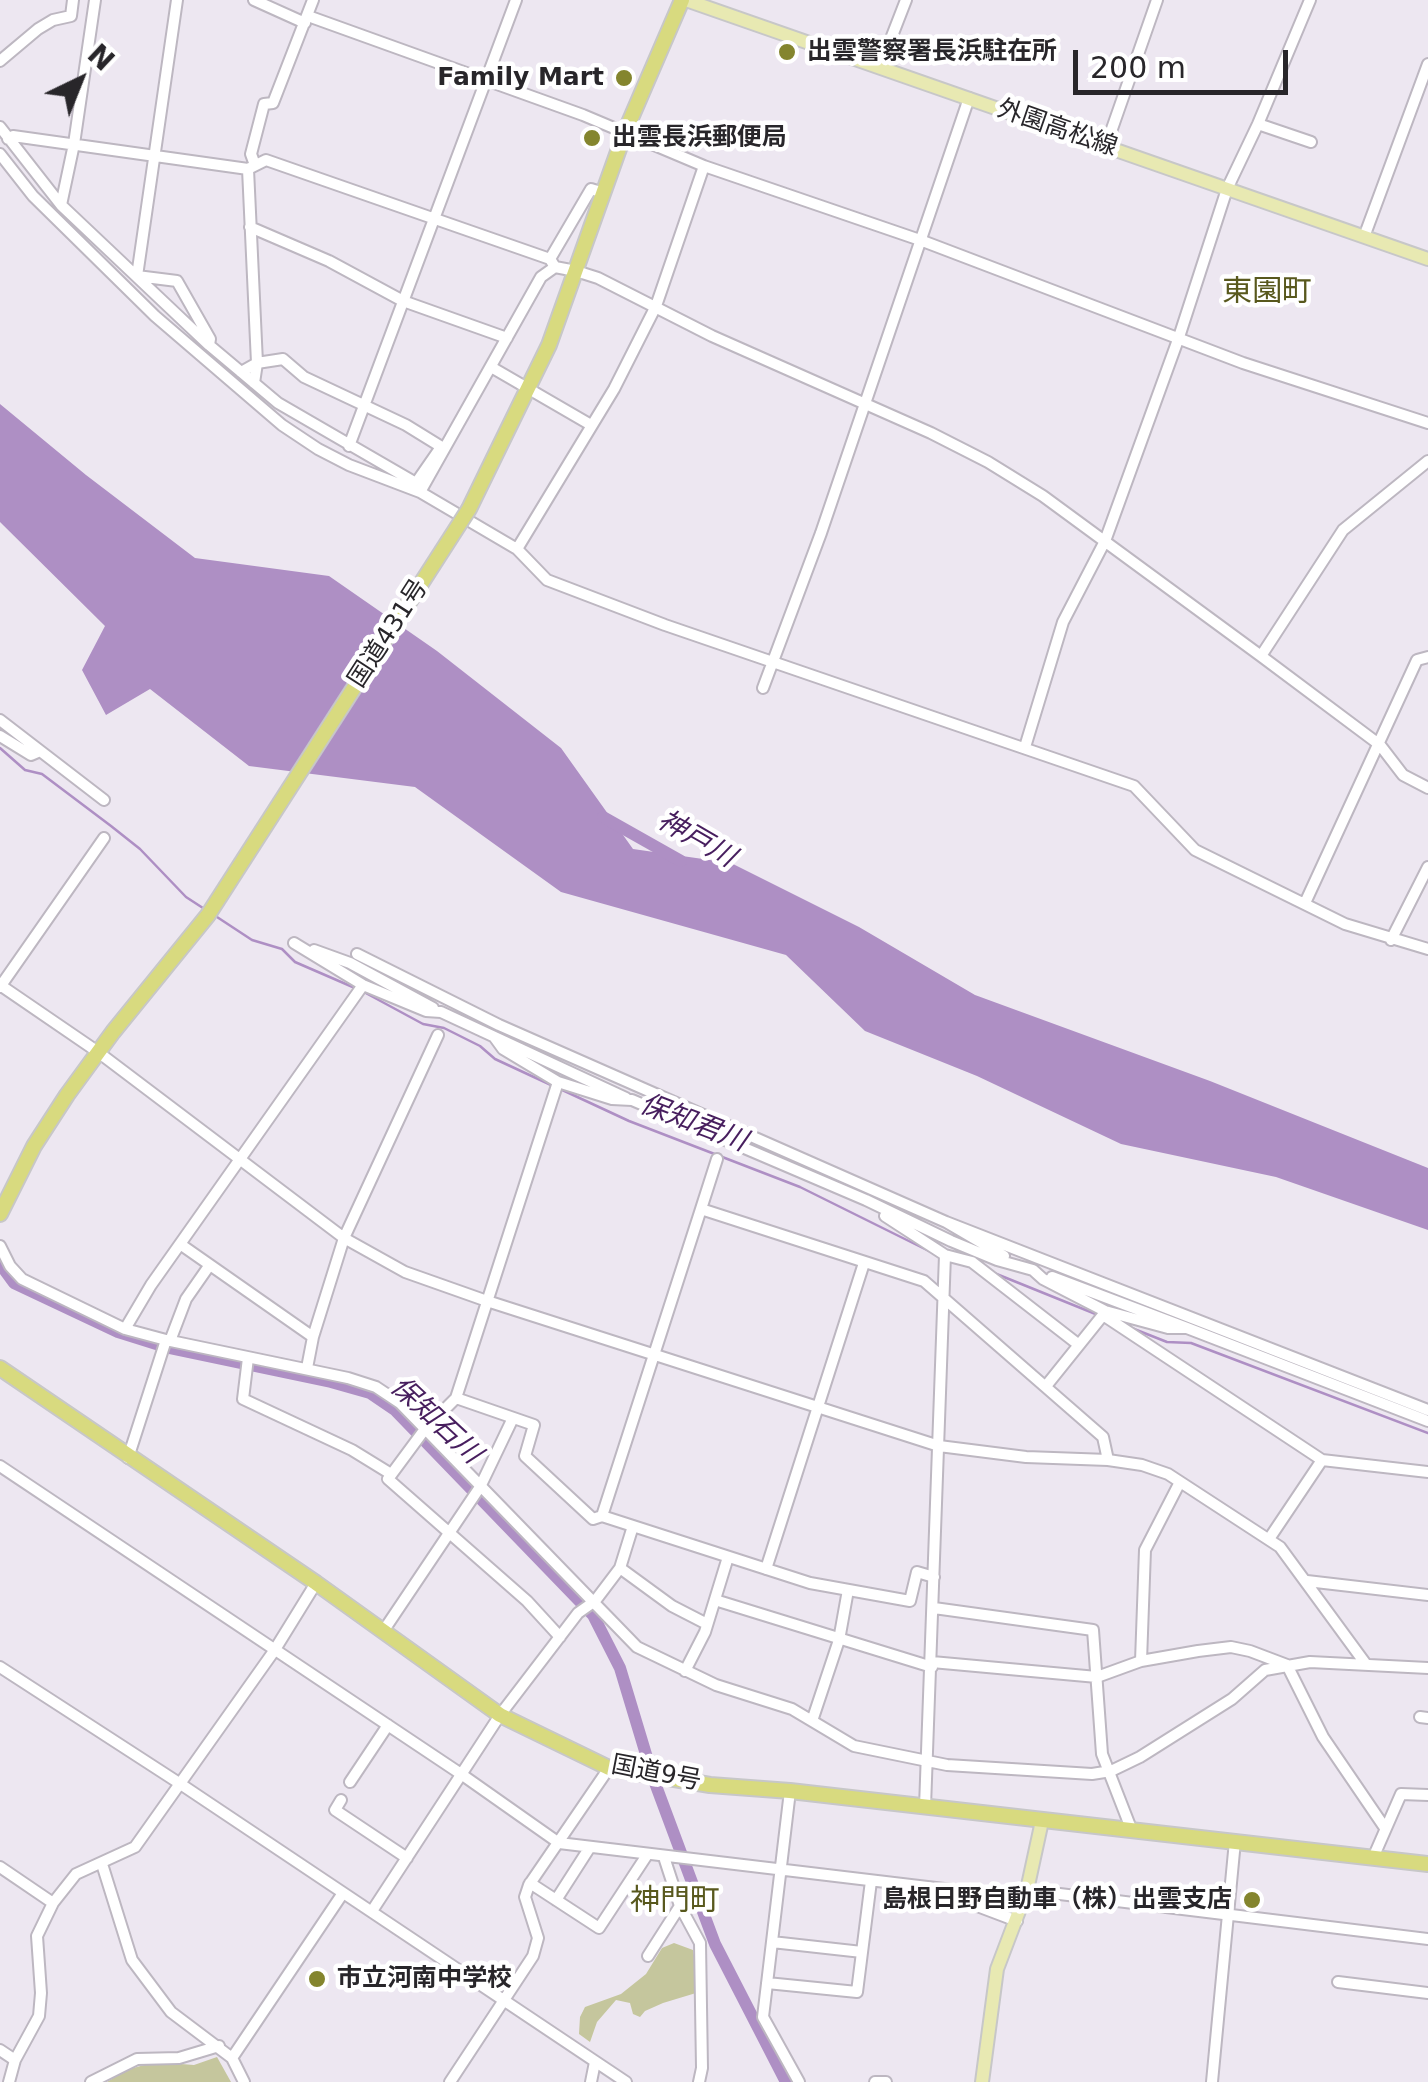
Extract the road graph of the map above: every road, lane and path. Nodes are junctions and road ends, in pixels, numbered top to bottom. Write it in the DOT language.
graph roads {
  1 [pos="72,0"];
  2 [pos="95,0"];
  3 [pos="177,0"];
  4 [pos="254,0"];
  5 [pos="313,0"];
  6 [pos="516,0"];
  7 [pos="684,0"];
  8 [pos="906,0"];
  9 [pos="1158,0"];
  10 [pos="1310,0"];
  11 [pos="306,20"];
  12 [pos="0,61"];
  13 [pos="1428,64"];
  14 [pos="880,67"];
  15 [pos="487,81"];
  16 [pos="968,98"];
  17 [pos="1258,124"];
  18 [pos="0,126"];
  19 [pos="625,132"];
  20 [pos="8,138"];
  21 [pos="1311,142"];
  22 [pos="74,144"];
  23 [pos="1106,146"];
  24 [pos="0,154"];
  25 [pos="155,155"];
  26 [pos="704,166"];
  27 [pos="252,167"];
  28 [pos="1227,189"];
  29 [pos="604,193"];
  30 [pos="61,204"];
  31 [pos="436,219"];
  32 [pos="250,227"];
  33 [pos="1364,238"];
  34 [pos="920,240"];
  35 [pos="1428,259"];
  36 [pos="552,263"];
  37 [pos="576,271"];
  38 [pos="137,276"];
  39 [pos="402,302"];
  40 [pos="656,306"];
  41 [pos="1179,337"];
  42 [pos="507,338"];
  43 [pos="209,346"];
  44 [pos="257,363"];
  45 [pos="491,367"];
  46 [pos="241,372"];
  47 [pos="254,383"];
  48 [pos="529,388"];
  49 [pos="864,402"];
  50 [pos="363,404"];
  51 [pos="1428,422"];
  52 [pos="591,425"];
  53 [pos="349,446"];
  54 [pos="443,448"];
  55 [pos="1428,461"];
  56 [pos="420,492"];
  57 [pos="1105,542"];
  58 [pos="517,550"];
  59 [pos="1261,656"];
  60 [pos="1428,657"];
  61 [pos="774,660"];
  62 [pos="763,688"];
  63 [pos="0,720"];
  64 [pos="0,736"];
  65 [pos="1380,745"];
  66 [pos="1025,748"];
  67 [pos="38,752"];
  68 [pos="1428,788"];
  69 [pos="104,800"];
  70 [pos="104,838"];
  71 [pos="1428,867"];
  72 [pos="1305,903"];
  73 [pos="1391,940"];
  74 [pos="1428,949"];
  75 [pos="357,954"];
  76 [pos="362,985"];
  77 [pos="0,986"];
  78 [pos="441,1012"];
  79 [pos="438,1035"];
  80 [pos="495,1038"];
  81 [pos="98,1052"];
  82 [pos="558,1082"];
  83 [pos="632,1100"];
  84 [pos="718,1158"];
  85 [pos="240,1161"];
  86 [pos="866,1200"];
  87 [pos="701,1210"];
  88 [pos="0,1214"];
  89 [pos="946,1222"];
  90 [pos="344,1238"];
  91 [pos="180,1244"];
  92 [pos="0,1246"];
  93 [pos="945,1255"];
  94 [pos="864,1263"];
  95 [pos="208,1266"];
  96 [pos="1033,1270"];
  97 [pos="944,1298"];
  98 [pos="487,1301"];
  99 [pos="1104,1313"];
  100 [pos="1187,1328"];
  101 [pos="125,1329"];
  102 [pos="313,1336"];
  103 [pos="168,1341"];
  104 [pos="1079,1345"];
  105 [pos="653,1354"];
  106 [pos="248,1358"];
  107 [pos="0,1368"];
  108 [pos="308,1368"];
  109 [pos="1046,1386"];
  110 [pos="456,1398"];
  111 [pos="817,1408"];
  112 [pos="1428,1410"];
  113 [pos="513,1418"];
  114 [pos="1428,1421"];
  115 [pos="425,1429"];
  116 [pos="939,1446"];
  117 [pos="128,1458"];
  118 [pos="1108,1460"];
  119 [pos="1322,1460"];
  120 [pos="0,1466"];
  121 [pos="1428,1472"];
  122 [pos="392,1474"];
  123 [pos="1180,1482"];
  124 [pos="480,1487"];
  125 [pos="602,1516"];
  126 [pos="634,1526"];
  127 [pos="449,1532"];
  128 [pos="1269,1539"];
  129 [pos="728,1557"];
  130 [pos="620,1568"];
  131 [pos="766,1569"];
  132 [pos="934,1577"];
  133 [pos="1307,1581"];
  134 [pos="316,1582"];
  135 [pos="848,1590"];
  136 [pos="1428,1595"];
  137 [pos="715,1600"];
  138 [pos="595,1601"];
  139 [pos="934,1608"];
  140 [pos="707,1624"];
  141 [pos="384,1630"];
  142 [pos="560,1638"];
  143 [pos="839,1640"];
  144 [pos="274,1651"];
  145 [pos="1141,1661"];
  146 [pos="1365,1663"];
  147 [pos="1287,1664"];
  148 [pos="932,1665"];
  149 [pos="0,1667"];
  150 [pos="1428,1668"];
  151 [pos="685,1672"];
  152 [pos="1097,1677"];
  153 [pos="500,1714"];
  154 [pos="812,1721"];
  155 [pos="388,1726"];
  156 [pos="927,1761"];
  157 [pos="609,1768"];
  158 [pos="1111,1771"];
  159 [pos="461,1774"];
  160 [pos="179,1782"];
  161 [pos="350,1782"];
  162 [pos="790,1791"];
  163 [pos="1428,1795"];
  164 [pos="341,1800"];
  165 [pos="925,1807"];
  166 [pos="1042,1821"];
  167 [pos="1385,1828"];
  168 [pos="1132,1830"];
  169 [pos="559,1842"];
  170 [pos="1236,1842"];
  171 [pos="590,1847"];
  172 [pos="647,1855"];
  173 [pos="406,1858"];
  174 [pos="668,1858"];
  175 [pos="1372,1858"];
  176 [pos="102,1864"];
  177 [pos="1428,1864"];
  178 [pos="0,1868"];
  179 [pos="780,1871"];
  180 [pos="870,1881"];
  181 [pos="530,1883"];
  182 [pos="1027,1890"];
  183 [pos="343,1892"];
  184 [pos="556,1900"];
  185 [pos="53,1903"];
  186 [pos="680,1906"];
  187 [pos="372,1911"];
  188 [pos="1228,1916"];
  189 [pos="1016,1920"];
  190 [pos="1428,1940"];
  191 [pos="772,1942"];
  192 [pos="862,1952"];
  193 [pos="648,1956"];
  194 [pos="1338,1982"];
  195 [pos="767,1983"];
  196 [pos="1428,1992"];
  197 [pos="504,2001"];
  198 [pos="219,2046"];
  199 [pos="0,2050"];
  200 [pos="232,2058"];
  201 [pos="16,2060"];
  202 [pos="595,2062"];
  203 [pos="590,2080"];
  204 [pos="9,2082"];
  205 [pos="91,2082"];
  206 [pos="244,2082"];
  207 [pos="450,2082"];
  208 [pos="626,2082"];
  209 [pos="699,2082"];
  210 [pos="799,2082"];
  211 [pos="875,2082"];
  212 [pos="886,2082"];
  213 [pos="982,2082"];
  214 [pos="1212,2082"];
  1 -- 12 [label="street"];
  2 -- 22 [label="street"];
  3 -- 25 [label="street"];
  4 -- 11 [label="street"];
  5 -- 11 [label="street"];
  6 -- 15 [label="street"];
  7 -- 14 [label="main road, 外園高松線"];
  7 -- 19 [label="highway, 国道431号"];
  8 -- 14 [label="street"];
  9 -- 23 [label="street"];
  10 -- 17 [label="street"];
  11 -- 15 [label="street"];
  11 -- 27 [label="street"];
  13 -- 33 [label="street"];
  14 -- 16 [label="main road, 外園高松線"];
  15 -- 19 [label="street"];
  15 -- 31 [label="street"];
  16 -- 23 [label="main road, 外園高松線"];
  16 -- 34 [label="street"];
  17 -- 21 [label="street"];
  17 -- 28 [label="street"];
  18 -- 20 [label="street"];
  19 -- 26 [label="street"];
  19 -- 29 [label="highway, 国道431号"];
  20 -- 22 [label="street"];
  20 -- 30 [label="street"];
  22 -- 25 [label="street"];
  22 -- 30 [label="street"];
  23 -- 28 [label="main road, 外園高松線"];
  24 -- 56 [label="street"];
  25 -- 27 [label="street"];
  25 -- 38 [label="street"];
  26 -- 34 [label="street"];
  26 -- 40 [label="street"];
  27 -- 31 [label="street"];
  27 -- 32 [label="street"];
  28 -- 33 [label="main road, 外園高松線"];
  28 -- 41 [label="street"];
  29 -- 36 [label="street"];
  29 -- 37 [label="highway, 国道431号"];
  30 -- 38 [label="street"];
  31 -- 36 [label="street"];
  31 -- 39 [label="street"];
  32 -- 39 [label="street"];
  32 -- 44 [label="street"];
  33 -- 35 [label="main road, 外園高松線"];
  34 -- 41 [label="street"];
  34 -- 49 [label="street"];
  36 -- 37 [label="street"];
  36 -- 42 [label="street"];
  37 -- 40 [label="street"];
  37 -- 48 [label="highway, 国道431号"];
  38 -- 43 [label="street"];
  38 -- 43 [label="street"];
  39 -- 42 [label="street"];
  39 -- 50 [label="street"];
  40 -- 49 [label="street"];
  40 -- 52 [label="street"];
  41 -- 51 [label="street"];
  41 -- 57 [label="street"];
  42 -- 45 [label="street"];
  43 -- 46 [label="street"];
  44 -- 46 [label="street"];
  44 -- 47 [label="street"];
  44 -- 50 [label="street"];
  45 -- 48 [label="street"];
  45 -- 54 [label="street"];
  46 -- 47 [label="street"];
  47 -- 53 [label="street"];
  48 -- 52 [label="street"];
  48 -- 81 [label="highway, 国道431号, bridge"];
  49 -- 57 [label="street"];
  49 -- 61 [label="street"];
  50 -- 53 [label="street"];
  50 -- 54 [label="street"];
  52 -- 58 [label="street"];
  53 -- 54 [label="street"];
  54 -- 56 [label="street"];
  55 -- 59 [label="street"];
  56 -- 58 [label="street"];
  57 -- 59 [label="street"];
  57 -- 66 [label="street"];
  58 -- 61 [label="street"];
  59 -- 65 [label="street"];
  60 -- 65 [label="street"];
  61 -- 62 [label="street"];
  61 -- 66 [label="street"];
  63 -- 67 [label="street"];
  64 -- 67 [label="street"];
  65 -- 68 [label="street"];
  65 -- 72 [label="street"];
  66 -- 72 [label="street"];
  67 -- 69 [label="street"];
  70 -- 77 [label="street"];
  71 -- 73 [label="street"];
  72 -- 73 [label="street"];
  73 -- 74 [label="street"];
  75 -- 89 [label="street"];
  76 -- 78 [label="street"];
  76 -- 78 [label="street"];
  76 -- 85 [label="street"];
  77 -- 81 [label="street"];
  78 -- 80 [label="street"];
  79 -- 90 [label="street"];
  80 -- 82 [label="street"];
  80 -- 83 [label="street"];
  81 -- 85 [label="street"];
  81 -- 88 [label="highway, 国道431号"];
  82 -- 83 [label="street"];
  82 -- 98 [label="street"];
  83 -- 86 [label="street"];
  84 -- 87 [label="street"];
  85 -- 90 [label="street"];
  85 -- 91 [label="street"];
  86 -- 93 [label="street"];
  86 -- 96 [label="street"];
  87 -- 94 [label="street"];
  87 -- 105 [label="street"];
  89 -- 96 [label="street"];
  89 -- 112 [label="street"];
  90 -- 98 [label="street"];
  90 -- 102 [label="street"];
  91 -- 95 [label="street"];
  91 -- 101 [label="street"];
  92 -- 101 [label="street"];
  93 -- 97 [label="street"];
  93 -- 104 [label="street"];
  94 -- 97 [label="street"];
  94 -- 111 [label="street"];
  95 -- 102 [label="street"];
  95 -- 103 [label="street"];
  96 -- 99 [label="street"];
  96 -- 100 [label="street"];
  97 -- 109 [label="street"];
  97 -- 116 [label="street"];
  98 -- 105 [label="street"];
  98 -- 110 [label="street"];
  99 -- 100 [label="street"];
  99 -- 104 [label="street"];
  99 -- 119 [label="street"];
  100 -- 114 [label="street"];
  101 -- 103 [label="street"];
  102 -- 108 [label="street"];
  103 -- 106 [label="street"];
  103 -- 117 [label="street"];
  104 -- 109 [label="street"];
  105 -- 111 [label="street"];
  105 -- 125 [label="street"];
  106 -- 108 [label="street"];
  106 -- 122 [label="street"];
  107 -- 117 [label="highway, 国道9号"];
  108 -- 115 [label="street"];
  109 -- 118 [label="street"];
  110 -- 113 [label="street"];
  110 -- 115 [label="street"];
  111 -- 116 [label="street"];
  111 -- 131 [label="street"];
  113 -- 124 [label="street"];
  113 -- 125 [label="street"];
  115 -- 122 [label="street"];
  115 -- 124 [label="street"];
  116 -- 118 [label="street"];
  116 -- 132 [label="street"];
  117 -- 134 [label="highway, 国道9号"];
  118 -- 123 [label="street"];
  119 -- 121 [label="street"];
  119 -- 128 [label="street"];
  120 -- 144 [label="street"];
  122 -- 127 [label="street"];
  123 -- 128 [label="street"];
  123 -- 145 [label="street"];
  124 -- 127 [label="street"];
  124 -- 138 [label="street"];
  125 -- 126 [label="street"];
  126 -- 129 [label="street"];
  126 -- 130 [label="street"];
  127 -- 141 [label="street"];
  127 -- 142 [label="street"];
  128 -- 133 [label="street"];
  129 -- 131 [label="street"];
  129 -- 137 [label="street"];
  130 -- 138 [label="street"];
  130 -- 140 [label="street"];
  131 -- 135 [label="street"];
  132 -- 135 [label="street"];
  132 -- 139 [label="street"];
  133 -- 136 [label="street"];
  133 -- 146 [label="street"];
  134 -- 141 [label="highway, 国道9号"];
  134 -- 144 [label="street"];
  135 -- 143 [label="street"];
  137 -- 140 [label="street"];
  137 -- 143 [label="street"];
  138 -- 142 [label="street"];
  138 -- 151 [label="street"];
  139 -- 148 [label="street"];
  139 -- 152 [label="street"];
  140 -- 151 [label="street"];
  141 -- 153 [label="highway, 国道9号"];
  142 -- 153 [label="street"];
  143 -- 148 [label="street"];
  143 -- 154 [label="street"];
  144 -- 155 [label="street"];
  144 -- 160 [label="street"];
  145 -- 147 [label="street"];
  145 -- 152 [label="street"];
  146 -- 147 [label="street"];
  146 -- 150 [label="street"];
  147 -- 158 [label="street"];
  147 -- 167 [label="street"];
  148 -- 152 [label="street"];
  148 -- 156 [label="street"];
  149 -- 160 [label="street"];
  151 -- 154 [label="street"];
  152 -- 158 [label="street"];
  153 -- 157 [label="highway, 国道9号"];
  153 -- 159 [label="street"];
  154 -- 156 [label="street"];
  155 -- 159 [label="street"];
  155 -- 161 [label="street"];
  156 -- 158 [label="street"];
  156 -- 165 [label="street"];
  157 -- 162 [label="highway, 国道9号"];
  157 -- 169 [label="street"];
  158 -- 168 [label="street"];
  159 -- 169 [label="street"];
  159 -- 173 [label="street"];
  160 -- 176 [label="street"];
  160 -- 183 [label="street"];
  162 -- 165 [label="highway, 国道9号"];
  162 -- 179 [label="street"];
  163 -- 167 [label="street"];
  164 -- 173 [label="street"];
  165 -- 166 [label="highway, 国道9号"];
  166 -- 168 [label="highway, 国道9号"];
  166 -- 182 [label="main road"];
  167 -- 175 [label="street"];
  168 -- 170 [label="highway, 国道9号"];
  169 -- 171 [label="street"];
  169 -- 181 [label="street"];
  170 -- 175 [label="highway, 国道9号"];
  170 -- 188 [label="street"];
  171 -- 172 [label="street"];
  171 -- 184 [label="street"];
  172 -- 174 [label="street"];
  172 -- 184 [label="street"];
  173 -- 187 [label="street"];
  174 -- 179 [label="street"];
  174 -- 186 [label="street"];
  175 -- 177 [label="highway, 国道9号"];
  176 -- 185 [label="street"];
  176 -- 198 [label="street"];
  178 -- 185 [label="street"];
  179 -- 180 [label="street"];
  179 -- 191 [label="street"];
  180 -- 189 [label="street"];
  180 -- 192 [label="street"];
  181 -- 184 [label="street"];
  181 -- 197 [label="street"];
  182 -- 188 [label="street"];
  182 -- 189 [label="main road"];
  183 -- 187 [label="street"];
  183 -- 200 [label="street"];
  185 -- 201 [label="street"];
  186 -- 193 [label="street"];
  186 -- 209 [label="street"];
  187 -- 197 [label="street"];
  188 -- 190 [label="street"];
  188 -- 214 [label="street"];
  189 -- 213 [label="main road"];
  191 -- 192 [label="street"];
  191 -- 195 [label="street"];
  192 -- 195 [label="street"];
  194 -- 196 [label="street"];
  195 -- 210 [label="street"];
  197 -- 202 [label="street"];
  197 -- 207 [label="street"];
  198 -- 200 [label="street"];
  198 -- 205 [label="street"];
  199 -- 201 [label="street"];
  200 -- 206 [label="street"];
  201 -- 204 [label="street"];
  202 -- 203 [label="street"];
  202 -- 208 [label="street"];
  211 -- 212 [label="street"];
}
